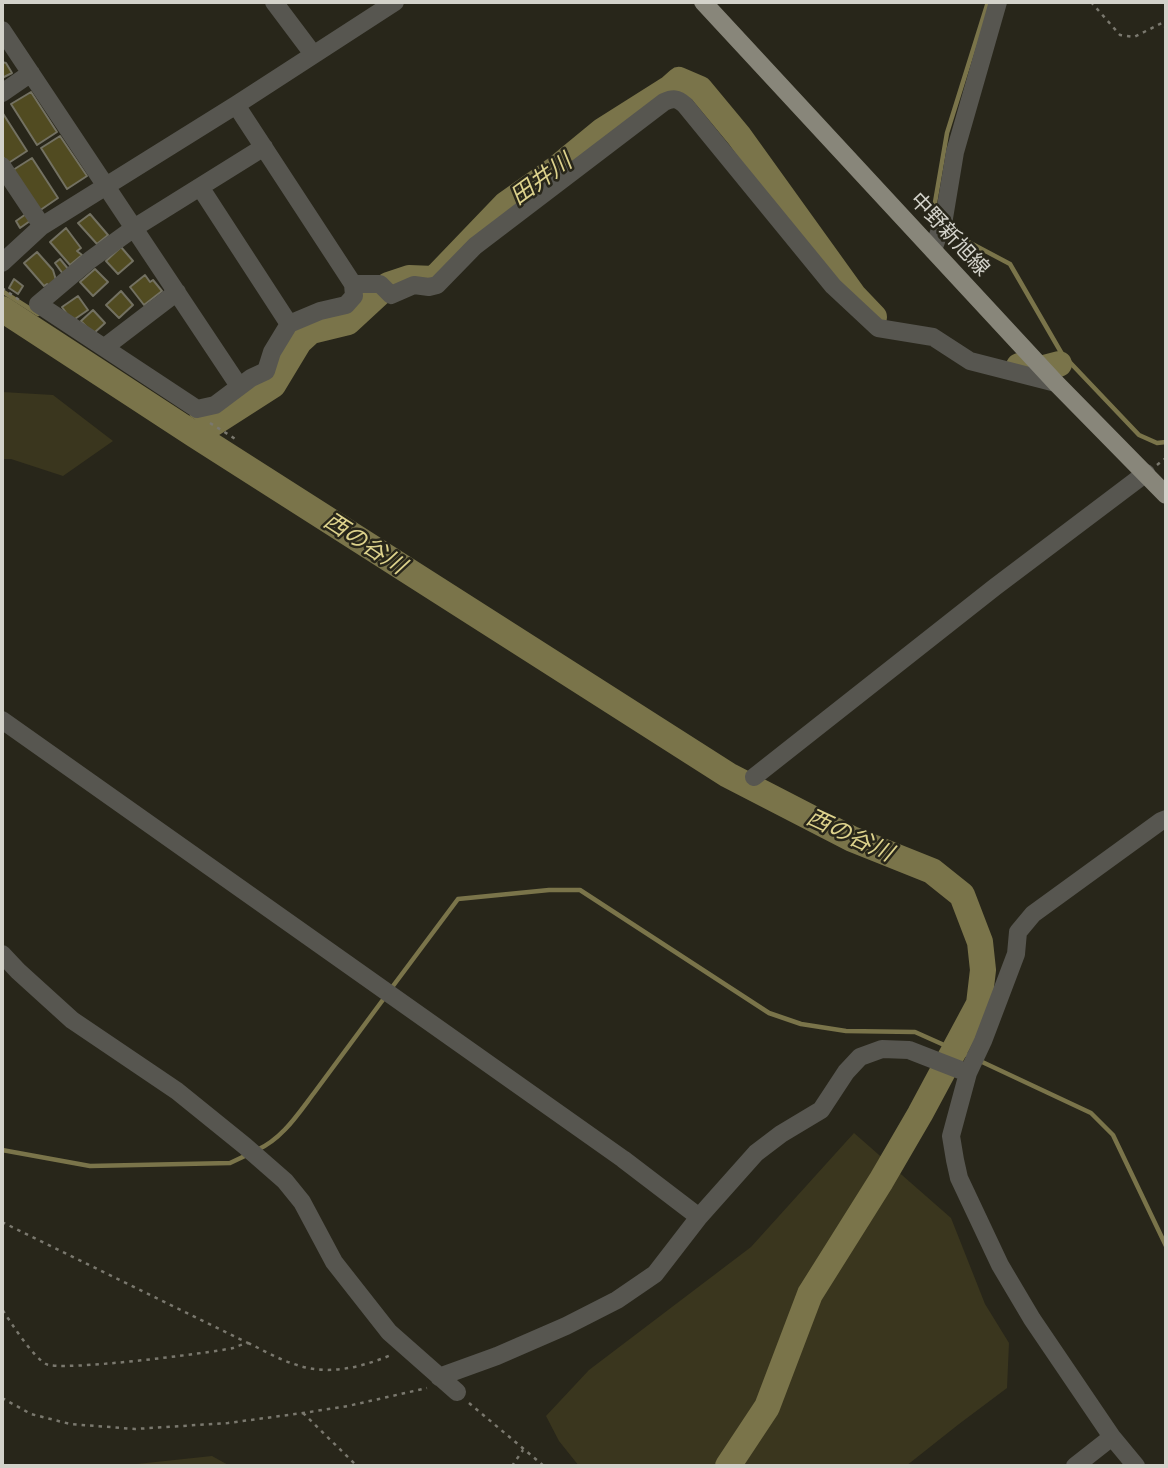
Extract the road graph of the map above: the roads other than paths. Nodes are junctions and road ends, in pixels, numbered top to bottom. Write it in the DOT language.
graph roads {
  1 [pos="274,2"];
  2 [pos="395,2"];
  3 [pos="703,2"];
  4 [pos="998,2"];
  5 [pos="2,30"];
  6 [pos="313,54"];
  7 [pos="31,73"];
  8 [pos="2,93"];
  9 [pos="236,104"];
  10 [pos="264,147"];
  11 [pos="2,166"];
  12 [pos="106,187"];
  13 [pos="200,187"];
  14 [pos="42,226"];
  15 [pos="134,228"];
  16 [pos="933,250"];
  17 [pos="2,263"];
  18 [pos="352,284"];
  19 [pos="177,292"];
  20 [pos="289,324"];
  21 [pos="105,347"];
  22 [pos="1056,383"];
  23 [pos="239,386"];
  24 [pos="1146,473"];
  25 [pos="1166,495"];
  26 [pos="2,720"];
  27 [pos="754,777"];
  28 [pos="1166,819"];
  29 [pos="2,954"];
  30 [pos="968,1073"];
  31 [pos="699,1216"];
  32 [pos="1112,1437"];
  33 [pos="1075,1466"];
  34 [pos="1136,1466"];
  1 -- 6 [label="street"];
  2 -- 6 [label="street"];
  3 -- 16 [label="main road, 中野新旭線"];
  4 -- 16 [label="street"];
  5 -- 7 [label="street"];
  6 -- 9 [label="street"];
  7 -- 8 [label="street"];
  7 -- 12 [label="street"];
  9 -- 10 [label="street"];
  9 -- 12 [label="street"];
  10 -- 13 [label="street"];
  10 -- 18 [label="street"];
  11 -- 14 [label="street"];
  12 -- 14 [label="street"];
  12 -- 15 [label="street"];
  13 -- 15 [label="street"];
  13 -- 20 [label="street"];
  14 -- 17 [label="street"];
  15 -- 19 [label="street"];
  15 -- 21 [label="street"];
  16 -- 22 [label="main road, 中野新旭線"];
  18 -- 20 [label="street"];
  18 -- 22 [label="street"];
  19 -- 21 [label="street"];
  19 -- 23 [label="street"];
  20 -- 23 [label="street"];
  21 -- 23 [label="street"];
  22 -- 24 [label="main road, 中野新旭線"];
  24 -- 25 [label="main road, 中野新旭線"];
  24 -- 27 [label="street"];
  26 -- 31 [label="street"];
  28 -- 30 [label="street"];
  29 -- 31 [label="street"];
  30 -- 31 [label="street"];
  30 -- 32 [label="street"];
  32 -- 33 [label="street"];
  32 -- 34 [label="street"];
}
